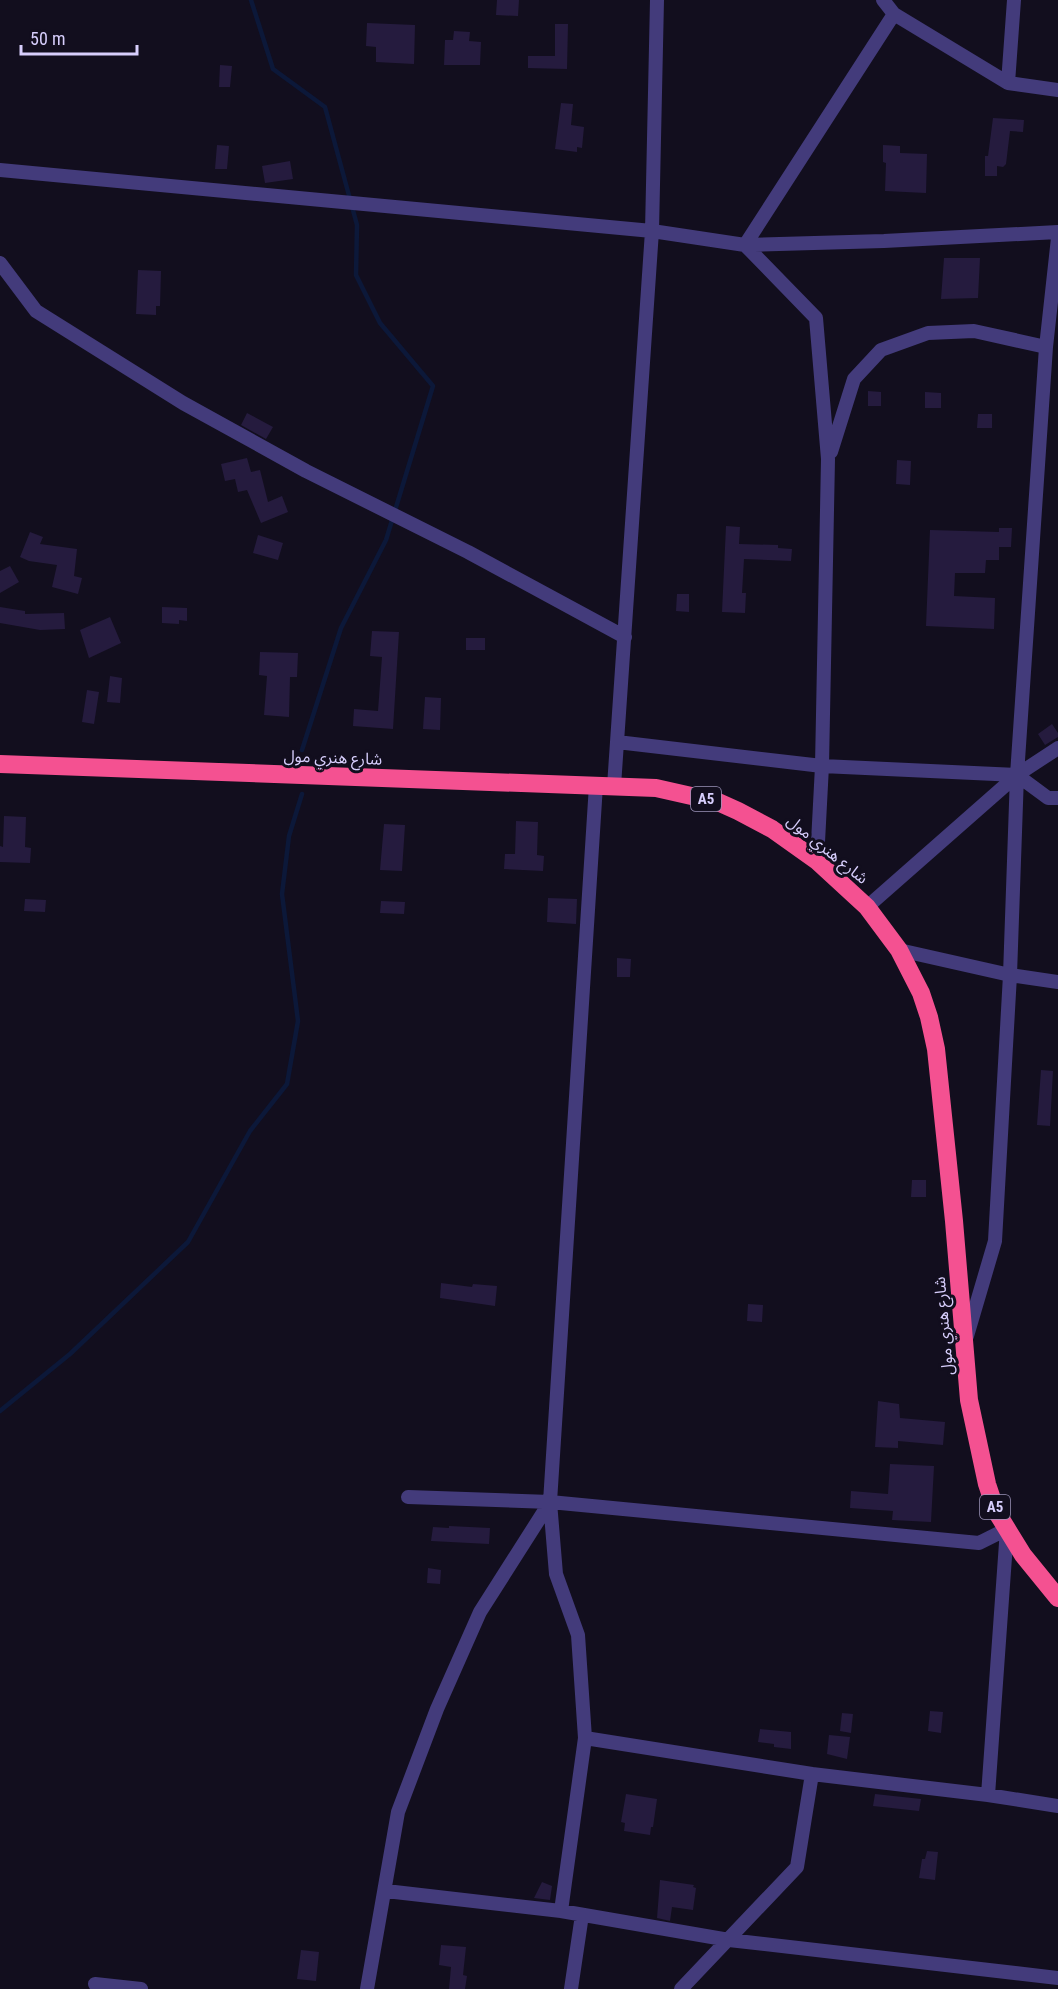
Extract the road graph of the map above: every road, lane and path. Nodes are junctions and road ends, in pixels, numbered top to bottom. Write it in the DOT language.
graph roads {
  1 [pos="657,0"];
  2 [pos="883,0"];
  3 [pos="1014,0"];
  4 [pos="894,14"];
  5 [pos="1008,84"];
  6 [pos="1058,90"];
  7 [pos="0,170"];
  8 [pos="652,231"];
  9 [pos="1058,232"];
  10 [pos="1058,238"];
  11 [pos="745,245"];
  12 [pos="0,262"];
  13 [pos="1046,348"];
  14 [pos="828,459"];
  15 [pos="625,638"];
  16 [pos="617,742"];
  17 [pos="1058,748"];
  18 [pos="0,764"];
  19 [pos="822,766"];
  20 [pos="1017,775"];
  21 [pos="596,785"];
  22 [pos="614,786"];
  23 [pos="1058,798"];
  24 [pos="817,861"];
  25 [pos="867,907"];
  26 [pos="899,950"];
  27 [pos="1010,975"];
  28 [pos="1058,981"];
  29 [pos="964,1344"];
  30 [pos="408,1497"];
  31 [pos="550,1502"];
  32 [pos="1007,1529"];
  33 [pos="1058,1598"];
  34 [pos="585,1738"];
  35 [pos="812,1774"];
  36 [pos="988,1795"];
  37 [pos="1058,1806"];
  38 [pos="386,1891"];
  39 [pos="561,1911"];
  40 [pos="582,1915"];
  41 [pos="729,1940"];
  42 [pos="1058,1978"];
  43 [pos="95,1984"];
  44 [pos="141,1989"];
  45 [pos="367,1989"];
  46 [pos="571,1989"];
  47 [pos="681,1989"];
  1 -- 8 [label="street"];
  2 -- 4 [label="street"];
  3 -- 5 [label="street"];
  4 -- 5 [label="street"];
  4 -- 11 [label="street"];
  5 -- 6 [label="street"];
  7 -- 8 [label="street"];
  8 -- 11 [label="street"];
  8 -- 15 [label="street"];
  9 -- 11 [label="street"];
  10 -- 13 [label="street"];
  11 -- 14 [label="street"];
  12 -- 15 [label="street"];
  13 -- 14 [label="street"];
  13 -- 20 [label="street"];
  14 -- 19 [label="street"];
  15 -- 16 [label="street"];
  16 -- 19 [label="street"];
  16 -- 22 [label="street"];
  17 -- 20 [label="street"];
  18 -- 21 [label="highway, شارع هنري مول / A5"];
  19 -- 20 [label="street"];
  19 -- 24 [label="street"];
  20 -- 23 [label="street"];
  20 -- 25 [label="street"];
  20 -- 27 [label="street"];
  21 -- 22 [label="highway, شارع هنري مول / A5"];
  21 -- 31 [label="street"];
  22 -- 24 [label="highway, شارع هنري مول / A5"];
  24 -- 25 [label="highway, شارع هنري مول / A5"];
  25 -- 26 [label="highway, شارع هنري مول / A5"];
  26 -- 27 [label="street"];
  26 -- 29 [label="highway, شارع هنري مول / A5"];
  27 -- 28 [label="street"];
  27 -- 29 [label="street"];
  29 -- 32 [label="highway, شارع هنري مول / A5"];
  30 -- 31 [label="street"];
  31 -- 32 [label="street"];
  31 -- 34 [label="street"];
  31 -- 38 [label="street"];
  32 -- 33 [label="highway, شارع هنري مول / A5"];
  32 -- 36 [label="street"];
  34 -- 35 [label="street"];
  34 -- 39 [label="street"];
  35 -- 36 [label="street"];
  35 -- 41 [label="street"];
  36 -- 37 [label="street"];
  38 -- 39 [label="street"];
  38 -- 45 [label="street"];
  39 -- 40 [label="street"];
  40 -- 41 [label="street"];
  40 -- 46 [label="street"];
  41 -- 42 [label="street"];
  41 -- 47 [label="street"];
  43 -- 44 [label="street"];
}
